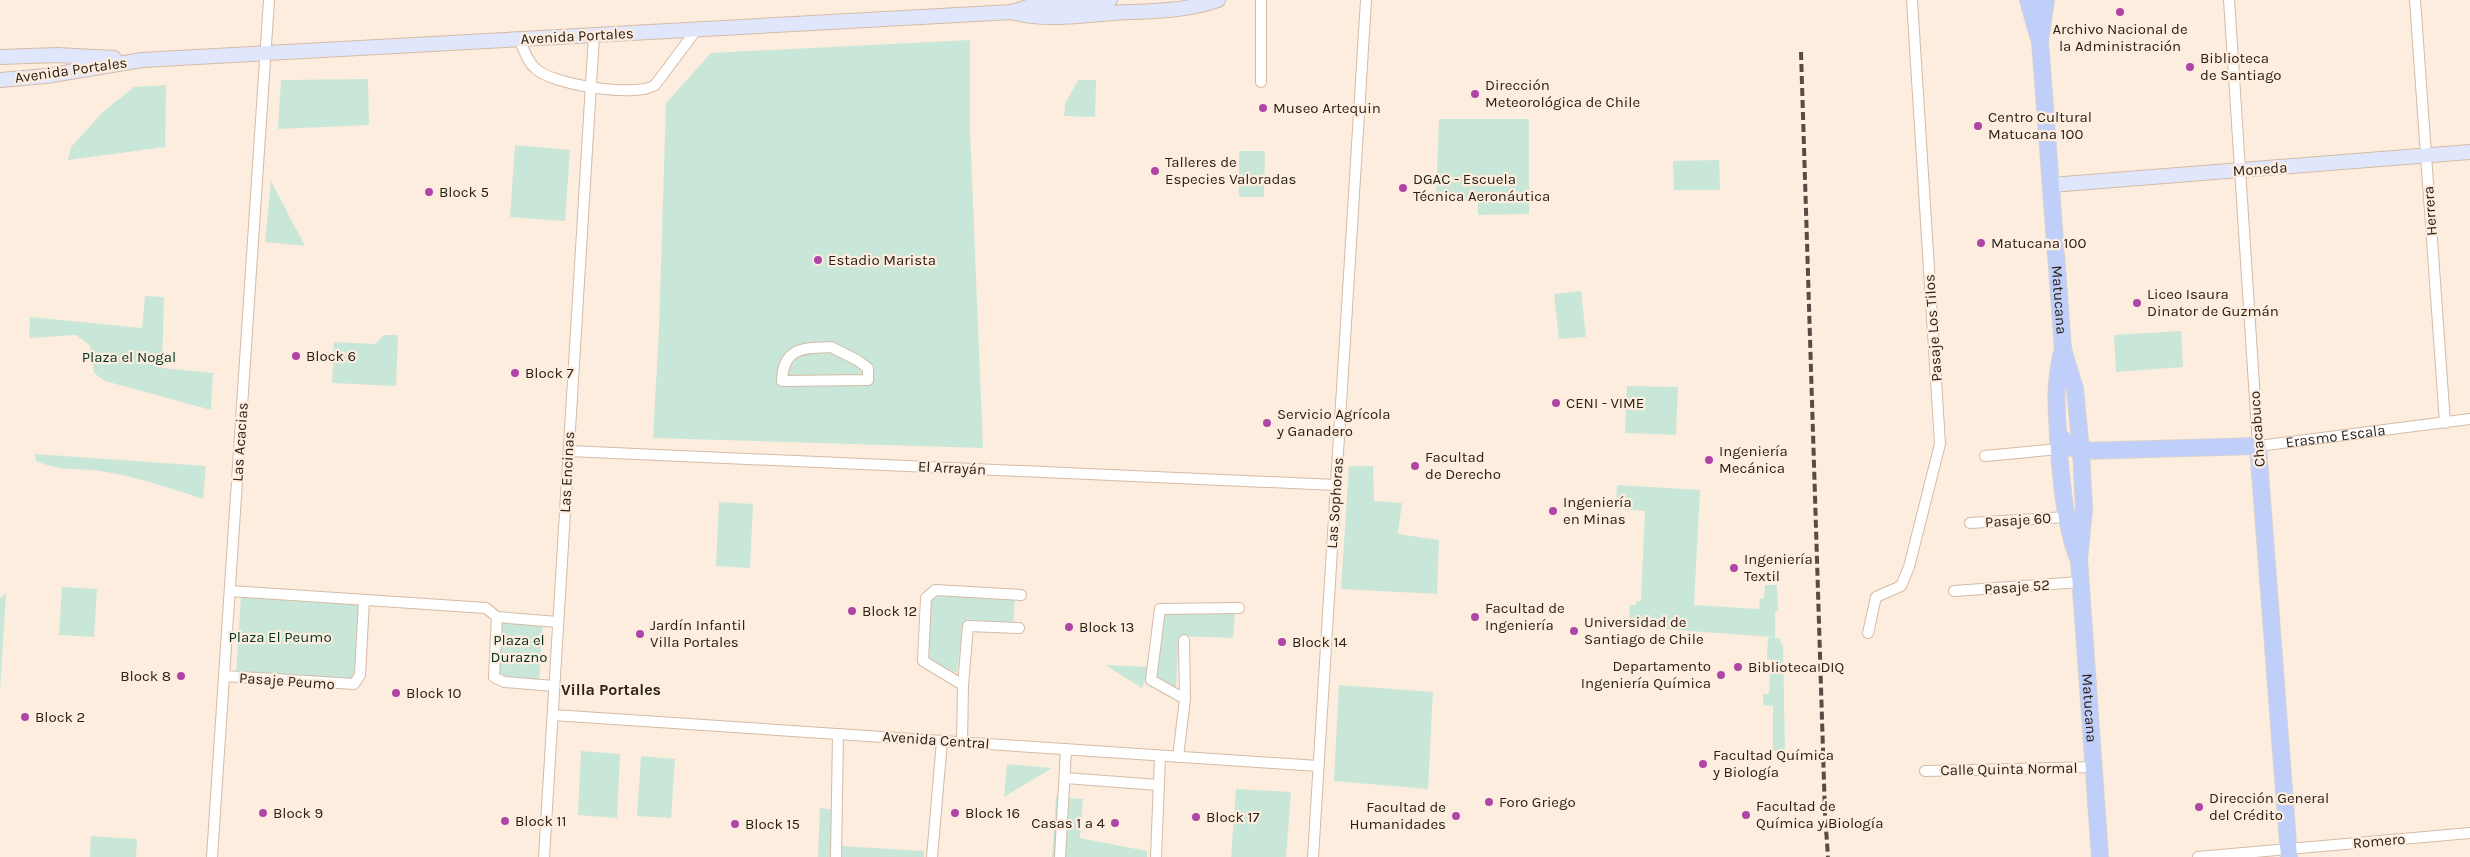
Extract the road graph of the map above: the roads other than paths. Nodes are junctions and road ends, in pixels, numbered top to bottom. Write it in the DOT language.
graph roads {
  1 [pos="269,0"];
  2 [pos="1110,0"];
  3 [pos="1218,0"];
  4 [pos="1261,0"];
  5 [pos="1366,0"];
  6 [pos="1912,0"];
  7 [pos="2028,0"];
  8 [pos="2046,0"];
  9 [pos="2229,0"];
  10 [pos="2415,0"];
  11 [pos="1012,12"];
  12 [pos="698,29"];
  13 [pos="594,35"];
  14 [pos="519,39"];
  15 [pos="2040,41"];
  16 [pos="266,53"];
  17 [pos="0,57"];
  18 [pos="142,60"];
  19 [pos="0,80"];
  20 [pos="1261,82"];
  21 [pos="591,88"];
  22 [pos="2470,152"];
  23 [pos="2426,156"];
  24 [pos="2240,170"];
  25 [pos="2051,185"];
  26 [pos="2063,349"];
  27 [pos="782,381"];
  28 [pos="2470,419"];
  29 [pos="2444,422"];
  30 [pos="2059,441"];
  31 [pos="2258,446"];
  32 [pos="569,451"];
  33 [pos="2080,451"];
  34 [pos="1985,456"];
  35 [pos="1336,485"];
  36 [pos="2066,517"];
  37 [pos="1970,523"];
  38 [pos="2079,560"];
  39 [pos="2080,582"];
  40 [pos="230,591"];
  41 [pos="1954,591"];
  42 [pos="1022,595"];
  43 [pos="364,600"];
  44 [pos="1239,608"];
  45 [pos="496,617"];
  46 [pos="558,622"];
  47 [pos="1019,628"];
  48 [pos="1868,633"];
  49 [pos="1184,640"];
  50 [pos="224,676"];
  51 [pos="963,685"];
  52 [pos="554,686"];
  53 [pos="1185,700"];
  54 [pos="553,715"];
  55 [pos="838,734"];
  56 [pos="942,741"];
  57 [pos="962,742"];
  58 [pos="1066,749"];
  59 [pos="1160,756"];
  60 [pos="1178,757"];
  61 [pos="1318,766"];
  62 [pos="2093,767"];
  63 [pos="1925,771"];
  64 [pos="1065,778"];
  65 [pos="1158,785"];
  66 [pos="2470,833"];
  67 [pos="2289,853"];
  68 [pos="212,857"];
  69 [pos="544,857"];
  70 [pos="836,857"];
  71 [pos="932,857"];
  72 [pos="1060,857"];
  73 [pos="1156,857"];
  74 [pos="1313,857"];
  75 [pos="2100,857"];
  76 [pos="2198,857"];
  1 -- 16 [label="street, Las Acacias"];
  2 -- 11 [label="main road, Avenida Portales"];
  3 -- 11 [label="main road, Avenida Portales"];
  4 -- 20 [label="street"];
  5 -- 35 [label="street, Las Sophoras"];
  6 -- 48 [label="street, Pasaje Los Tilos"];
  7 -- 15 [label="main road, Matucana"];
  8 -- 15 [label="main road, Matucana"];
  9 -- 24 [label="street, Chacabuco"];
  10 -- 23 [label="street, Herrera"];
  11 -- 12 [label="main road, Avenida Portales"];
  12 -- 13 [label="main road, Avenida Portales"];
  12 -- 21 [label="street"];
  13 -- 14 [label="main road, Avenida Portales"];
  13 -- 21 [label="street, Las Encinas"];
  14 -- 16 [label="main road, Avenida Portales"];
  14 -- 21 [label="street"];
  15 -- 25 [label="main road, Matucana"];
  16 -- 18 [label="main road, Avenida Portales"];
  16 -- 40 [label="street, Las Acacias"];
  17 -- 18 [label="main road, Avenida Portales"];
  18 -- 19 [label="main road, Avenida Portales"];
  21 -- 32 [label="street, Las Encinas"];
  22 -- 23 [label="main road, Moneda"];
  23 -- 24 [label="main road, Moneda"];
  23 -- 29 [label="street, Herrera"];
  24 -- 25 [label="main road, Moneda"];
  24 -- 31 [label="street, Chacabuco"];
  25 -- 26 [label="main road, Matucana"];
  26 -- 30 [label="main road, Matucana"];
  26 -- 33 [label="main road, Matucana"];
  27 -- 27 [label="street"];
  28 -- 29 [label="street, Erasmo Escala"];
  29 -- 31 [label="street, Erasmo Escala"];
  30 -- 33 [label="main road"];
  30 -- 34 [label="street"];
  30 -- 36 [label="main road, Matucana"];
  31 -- 33 [label="main road, Erasmo Escala"];
  31 -- 67 [label="main road, Chacabuco"];
  32 -- 35 [label="street, El Arrayán"];
  32 -- 46 [label="street, Las Encinas"];
  33 -- 38 [label="main road, Matucana"];
  35 -- 61 [label="street, Las Sophoras"];
  36 -- 37 [label="street, Pasaje 60"];
  36 -- 38 [label="main road, Matucana"];
  38 -- 39 [label="main road, Matucana"];
  39 -- 41 [label="street, Pasaje 52"];
  39 -- 62 [label="main road, Matucana"];
  40 -- 43 [label="street"];
  40 -- 50 [label="street, Las Acacias"];
  42 -- 51 [label="street"];
  43 -- 45 [label="street"];
  43 -- 50 [label="street, Pasaje Peumo"];
  44 -- 53 [label="street"];
  45 -- 46 [label="street"];
  45 -- 52 [label="street"];
  46 -- 52 [label="street, Las Encinas"];
  47 -- 51 [label="street"];
  49 -- 53 [label="street"];
  50 -- 68 [label="street, Las Acacias"];
  51 -- 57 [label="street"];
  52 -- 54 [label="street, Las Encinas"];
  53 -- 60 [label="street"];
  54 -- 55 [label="street, Avenida Central"];
  54 -- 69 [label="street, Las Encinas"];
  55 -- 56 [label="street, Avenida Central"];
  55 -- 70 [label="street"];
  56 -- 57 [label="street, Avenida Central"];
  56 -- 71 [label="street"];
  57 -- 58 [label="street, Avenida Central"];
  58 -- 59 [label="street, Avenida Central"];
  58 -- 64 [label="street"];
  59 -- 60 [label="street, Avenida Central"];
  59 -- 65 [label="street"];
  60 -- 61 [label="street, Avenida Central"];
  61 -- 74 [label="street, Las Sophoras"];
  62 -- 63 [label="street, Calle Quinta Normal"];
  62 -- 75 [label="main road, Matucana"];
  64 -- 65 [label="street"];
  64 -- 72 [label="street"];
  65 -- 73 [label="street"];
  66 -- 67 [label="street, Romero"];
  67 -- 76 [label="street, Romero"];
}
